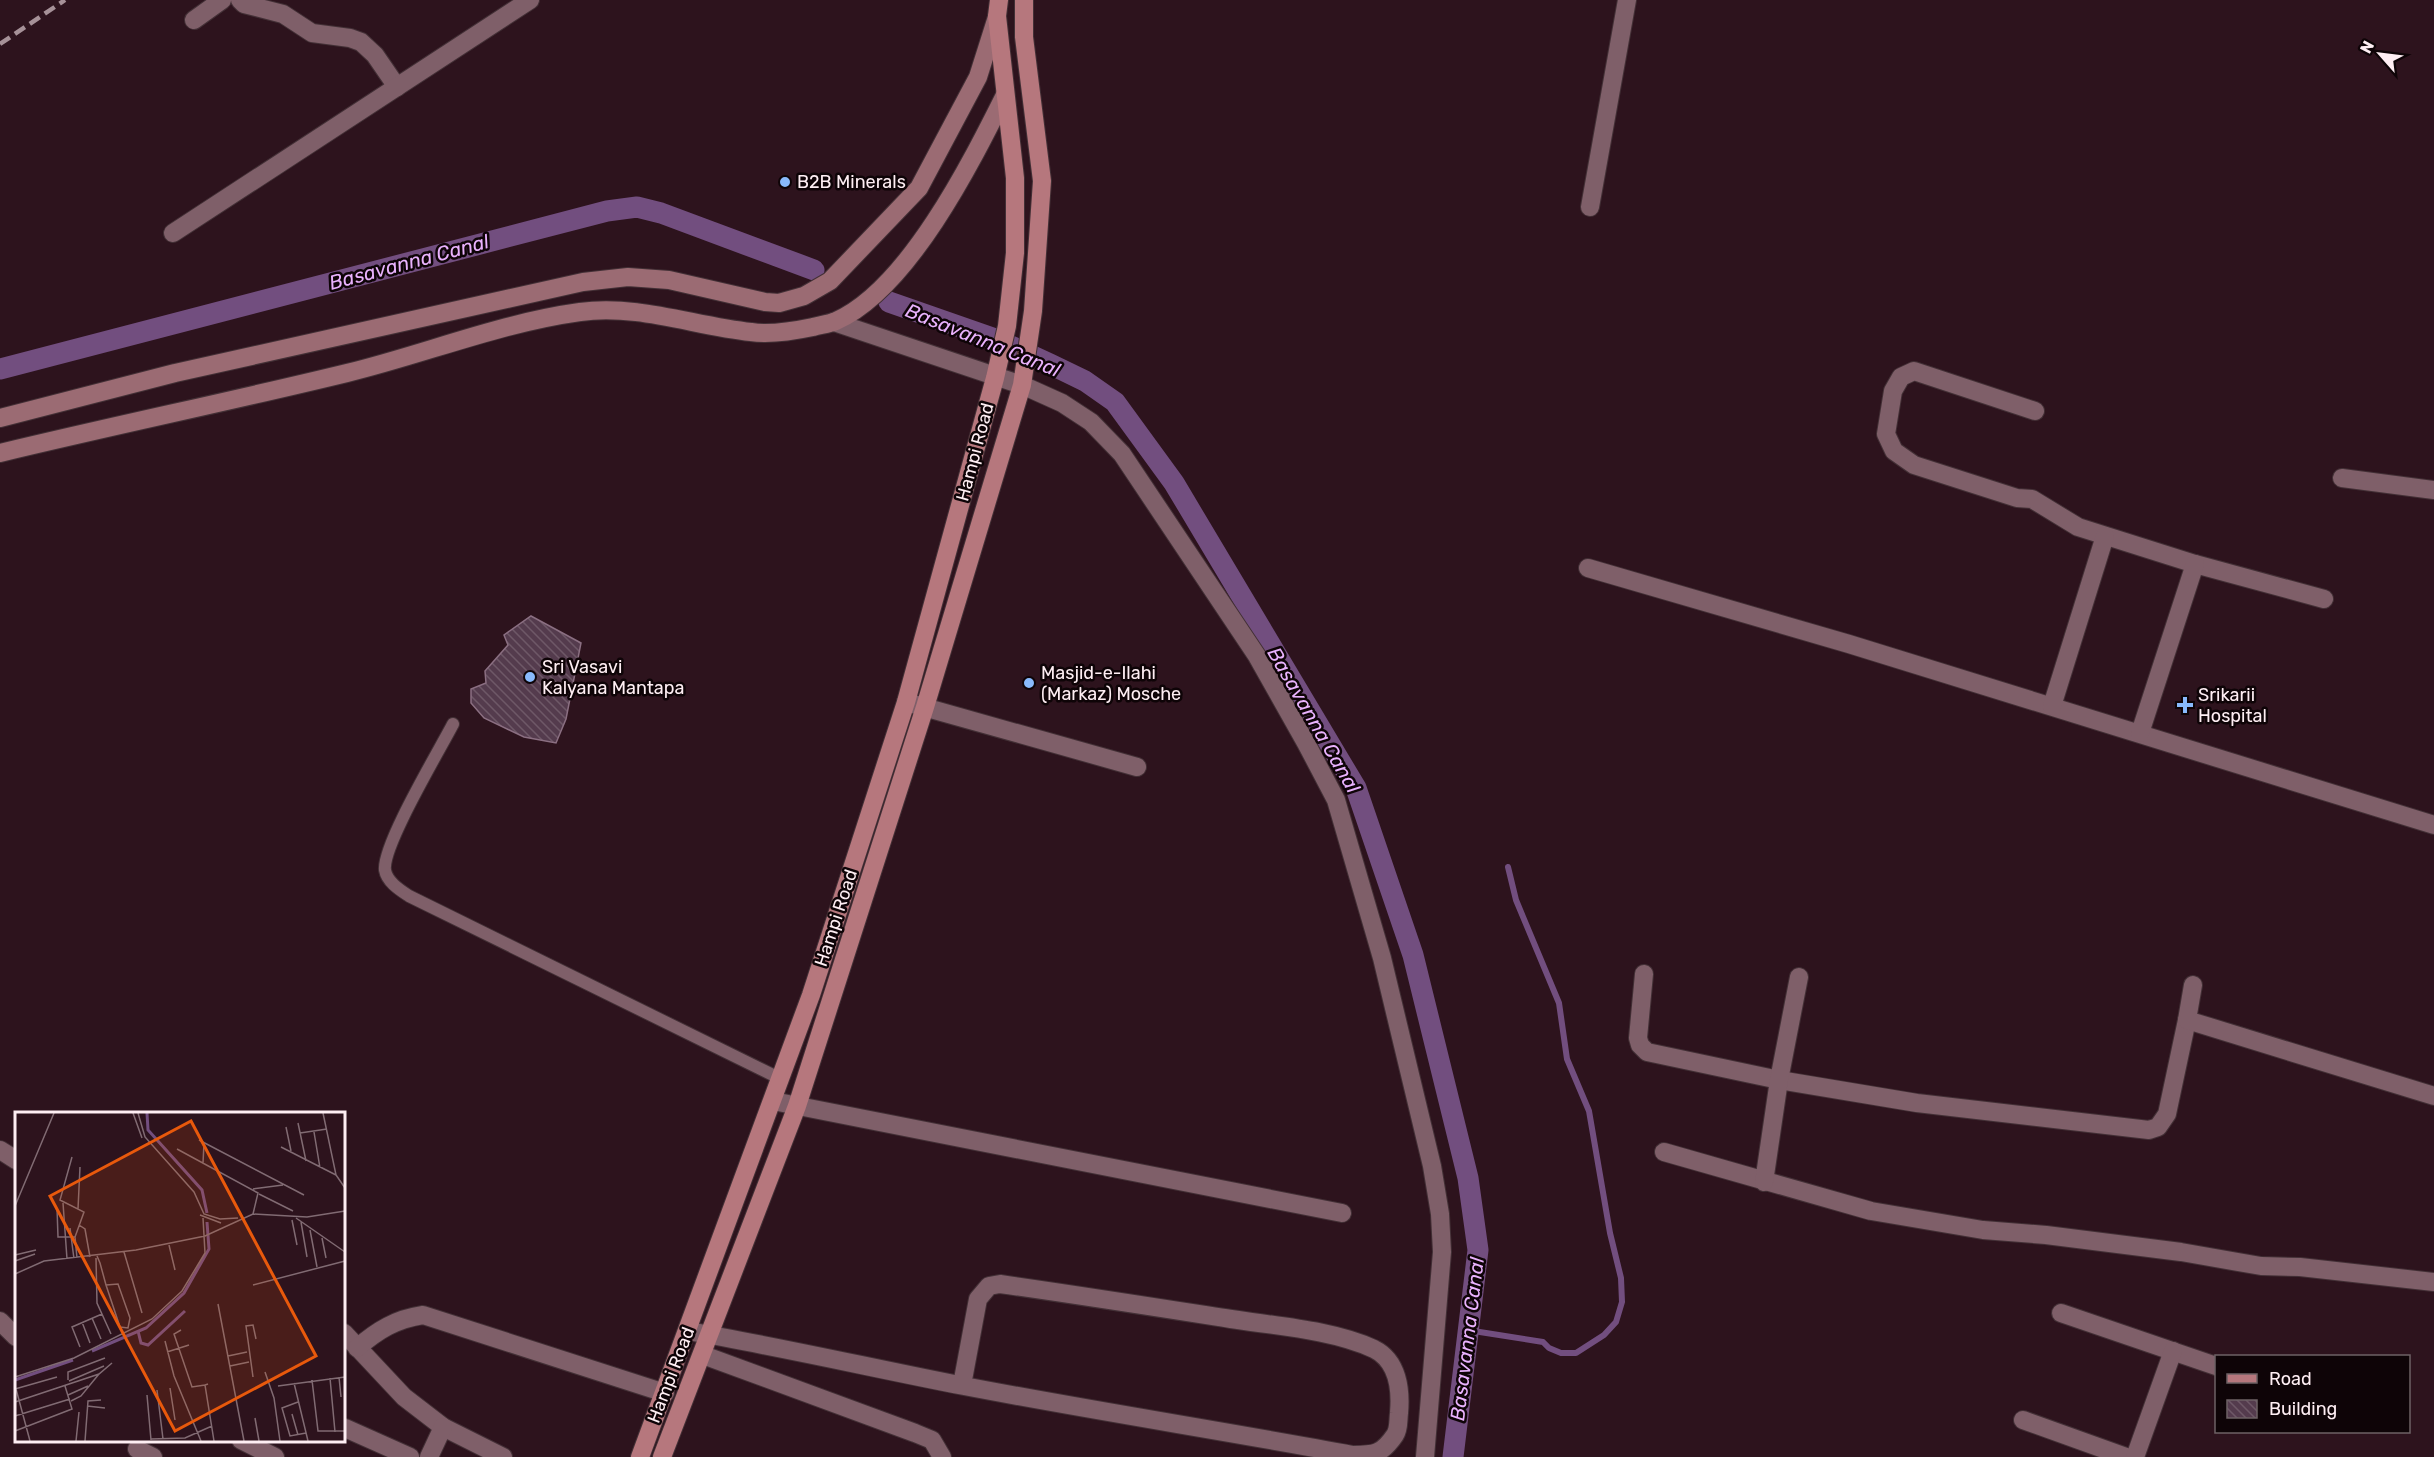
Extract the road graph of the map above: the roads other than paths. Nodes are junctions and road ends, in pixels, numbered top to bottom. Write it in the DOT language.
graph roads {
  1 [pos="222,0"];
  2 [pos="240,0"];
  3 [pos="530,0"];
  4 [pos="1024,0"];
  5 [pos="1627,0"];
  6 [pos="998,8"];
  7 [pos="194,20"];
  8 [pos="397,87"];
  9 [pos="1005,95"];
  10 [pos="1590,207"];
  11 [pos="173,232"];
  12 [pos="834,322"];
  13 [pos="997,373"];
  14 [pos="1023,378"];
  15 [pos="2035,411"];
  16 [pos="0,418"];
  17 [pos="0,453"];
  18 [pos="2342,478"];
  19 [pos="2434,489"];
  20 [pos="2105,536"];
  21 [pos="2195,564"];
  22 [pos="1588,568"];
  23 [pos="2324,599"];
  24 [pos="906,702"];
  25 [pos="2052,706"];
  26 [pos="925,707"];
  27 [pos="453,724"];
  28 [pos="2140,733"];
  29 [pos="1137,767"];
  30 [pos="2434,825"];
  31 [pos="1644,974"];
  32 [pos="1799,977"];
  33 [pos="2193,985"];
  34 [pos="2187,1020"];
  35 [pos="781,1079"];
  36 [pos="1779,1080"];
  37 [pos="2434,1096"];
  38 [pos="773,1101"];
  39 [pos="797,1106"];
  40 [pos="0,1150"];
  41 [pos="1664,1152"];
  42 [pos="15,1159"];
  43 [pos="1764,1182"];
  44 [pos="1342,1213"];
  45 [pos="2434,1282"];
  46 [pos="2061,1313"];
  47 [pos="0,1321"];
  48 [pos="688,1331"];
  49 [pos="345,1334"];
  50 [pos="711,1335"];
  51 [pos="15,1336"];
  52 [pos="357,1348"];
  53 [pos="2173,1351"];
  54 [pos="703,1355"];
  55 [pos="2215,1365"];
  56 [pos="962,1385"];
  57 [pos="665,1393"];
  58 [pos="2023,1420"];
  59 [pos="443,1427"];
  60 [pos="345,1428"];
  61 [pos="250,1443"];
  62 [pos="275,1457"];
  63 [pos="410,1457"];
  64 [pos="429,1457"];
  65 [pos="503,1457"];
  66 [pos="640,1457"];
  67 [pos="662,1457"];
  68 [pos="942,1457"];
  69 [pos="1425,1457"];
  70 [pos="2126,1457"];
  71 [pos="2134,1457"];
  1 -- 7 [label="street"];
  2 -- 8 [label="street"];
  3 -- 8 [label="street"];
  4 -- 14 [label="main road"];
  5 -- 10 [label="street"];
  6 -- 9 [label="main road, Hampi Road"];
  6 -- 16 [label="main road"];
  8 -- 11 [label="street"];
  9 -- 12 [label="main road"];
  9 -- 13 [label="main road, Hampi Road"];
  12 -- 13 [label="street"];
  12 -- 17 [label="main road"];
  13 -- 14 [label="street"];
  13 -- 24 [label="main road, Hampi Road"];
  14 -- 26 [label="main road"];
  14 -- 69 [label="street"];
  15 -- 20 [label="street"];
  18 -- 19 [label="street"];
  20 -- 21 [label="street"];
  20 -- 25 [label="street"];
  21 -- 23 [label="street"];
  21 -- 28 [label="street"];
  22 -- 25 [label="street"];
  24 -- 26 [label="street"];
  24 -- 35 [label="main road, Hampi Road"];
  25 -- 28 [label="street"];
  26 -- 29 [label="street"];
  26 -- 39 [label="main road"];
  27 -- 35 [label="lane"];
  28 -- 30 [label="street"];
  31 -- 36 [label="street"];
  32 -- 36 [label="street"];
  33 -- 34 [label="street"];
  34 -- 36 [label="street"];
  34 -- 37 [label="street"];
  35 -- 38 [label="main road, Hampi Road"];
  36 -- 43 [label="street"];
  38 -- 39 [label="street"];
  38 -- 48 [label="main road, Hampi Road"];
  39 -- 44 [label="street"];
  39 -- 50 [label="main road"];
  40 -- 42 [label="street"];
  41 -- 43 [label="street"];
  43 -- 45 [label="street"];
  46 -- 53 [label="street"];
  47 -- 51 [label="street"];
  48 -- 50 [label="street"];
  48 -- 57 [label="main road, Hampi Road"];
  49 -- 52 [label="street"];
  50 -- 54 [label="main road"];
  50 -- 56 [label="street"];
  52 -- 57 [label="street"];
  52 -- 59 [label="street"];
  53 -- 55 [label="street"];
  53 -- 71 [label="street"];
  54 -- 67 [label="main road"];
  54 -- 68 [label="street"];
  56 -- 56 [label="street"];
  57 -- 66 [label="main road, Hampi Road"];
  58 -- 70 [label="street"];
  59 -- 64 [label="street"];
  59 -- 65 [label="street"];
  60 -- 63 [label="street"];
  61 -- 62 [label="street"];
}
